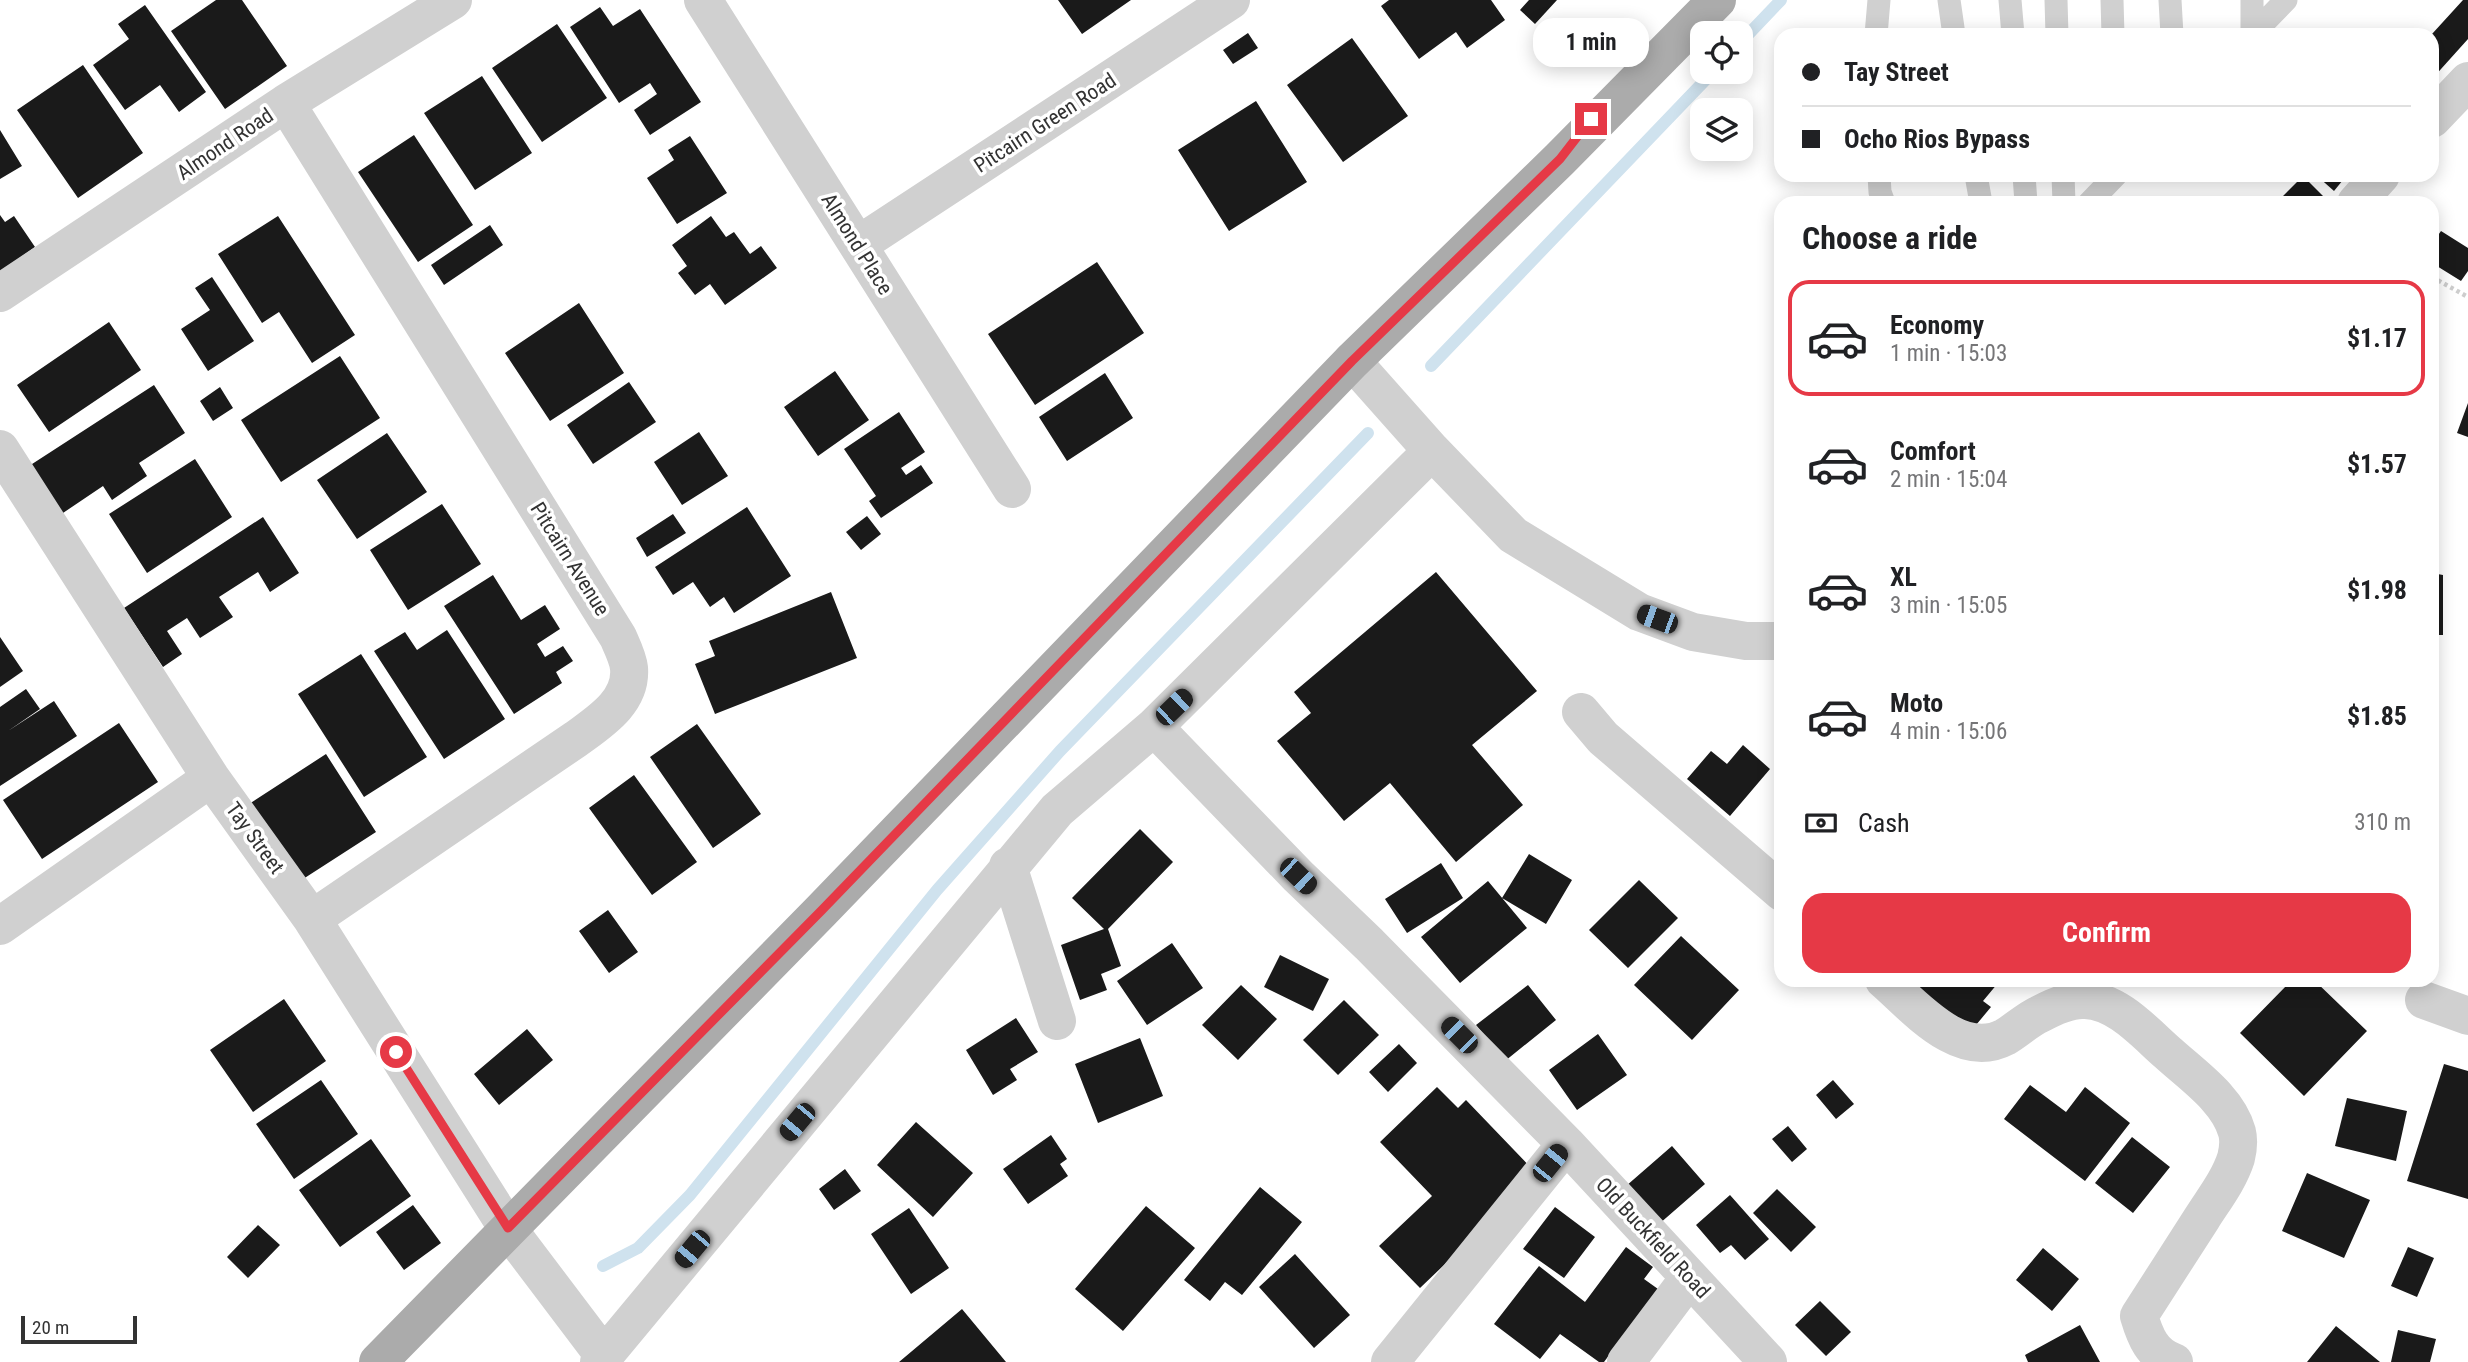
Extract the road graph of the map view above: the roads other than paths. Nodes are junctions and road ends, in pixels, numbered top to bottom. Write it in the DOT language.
graph roads {
  1 [pos="453,0"];
  2 [pos="703,0"];
  3 [pos="1231,0"];
  4 [pos="1683,0"];
  5 [pos="1717,0"];
  6 [pos="1879,0"];
  7 [pos="1949,0"];
  8 [pos="2010,0"];
  9 [pos="2056,0"];
  10 [pos="2112,0"];
  11 [pos="2170,0"];
  12 [pos="2252,0"];
  13 [pos="2287,0"];
  14 [pos="1877,28"];
  15 [pos="1953,28"];
  16 [pos="2012,28"];
  17 [pos="2057,28"];
  18 [pos="2113,28"];
  19 [pos="2172,28"];
  20 [pos="2252,28"];
  21 [pos="2259,28"];
  22 [pos="2468,81"];
  23 [pos="286,103"];
  24 [pos="2439,112"];
  25 [pos="1560,159"];
  26 [pos="2109,182"];
  27 [pos="2375,182"];
  28 [pos="2096,196"];
  29 [pos="2362,196"];
  30 [pos="858,245"];
  31 [pos="0,293"];
  32 [pos="1352,361"];
  33 [pos="0,449"];
  34 [pos="1432,451"];
  35 [pos="1012,489"];
  36 [pos="1774,641"];
  37 [pos="1581,712"];
  38 [pos="1154,727"];
  39 [pos="211,778"];
  40 [pos="1009,866"];
  41 [pos="1774,885"];
  42 [pos="312,919"];
  43 [pos="0,926"];
  44 [pos="1892,987"];
  45 [pos="2424,1000"];
  46 [pos="2468,1016"];
  47 [pos="1056,1021"];
  48 [pos="1566,1144"];
  49 [pos="508,1228"];
  50 [pos="1689,1278"];
  51 [pos="601,1359"];
  52 [pos="378,1362"];
  53 [pos="1390,1362"];
  54 [pos="1626,1362"];
  55 [pos="1768,1362"];
  56 [pos="2174,1362"];
  1 -- 23 [label="street, Almond Road"];
  2 -- 30 [label="street, Almond Place"];
  3 -- 30 [label="street, Pitcairn Green Road"];
  4 -- 25 [label="main road"];
  5 -- 25 [label="main road"];
  6 -- 14 [label="lane"];
  7 -- 15 [label="lane"];
  8 -- 16 [label="lane"];
  9 -- 17 [label="lane"];
  10 -- 18 [label="lane"];
  11 -- 19 [label="lane"];
  12 -- 20 [label="lane"];
  13 -- 21 [label="lane"];
  22 -- 24 [label="street"];
  23 -- 31 [label="street, Almond Road"];
  23 -- 42 [label="street, Pitcairn Avenue"];
  25 -- 32 [label="main road"];
  26 -- 28 [label="lane"];
  27 -- 29 [label="street"];
  30 -- 35 [label="street, Almond Place"];
  32 -- 34 [label="street"];
  32 -- 49 [label="main road"];
  33 -- 39 [label="street, Tay Street"];
  34 -- 36 [label="street"];
  34 -- 38 [label="street"];
  37 -- 41 [label="street"];
  38 -- 40 [label="street"];
  38 -- 48 [label="street, Old Buckfield Road"];
  39 -- 42 [label="street, Tay Street"];
  39 -- 43 [label="street"];
  40 -- 47 [label="street"];
  40 -- 51 [label="street"];
  42 -- 49 [label="street, Tay Street"];
  44 -- 56 [label="street"];
  45 -- 46 [label="street"];
  48 -- 50 [label="street, Old Buckfield Road"];
  48 -- 53 [label="street"];
  49 -- 51 [label="street, Tay Street"];
  49 -- 52 [label="main road"];
  50 -- 54 [label="street"];
  50 -- 55 [label="street, Old Buckfield Road"];
}
